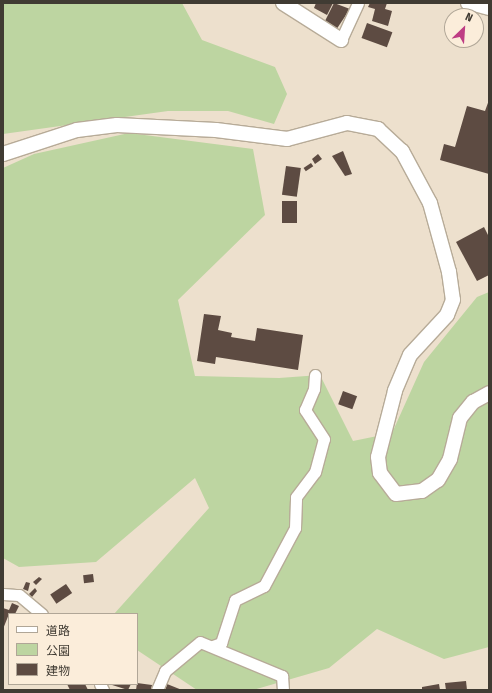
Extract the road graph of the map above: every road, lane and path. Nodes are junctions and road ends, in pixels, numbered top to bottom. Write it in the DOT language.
graph roads {
  1 [pos="283,3"];
  2 [pos="358,3"];
  3 [pos="466,3"];
  4 [pos="489,9"];
  5 [pos="341,40"];
  6 [pos="3,154"];
  7 [pos="314,376"];
  8 [pos="489,393"];
  9 [pos="3,594"];
  10 [pos="41,613"];
  11 [pos="213,646"];
  12 [pos="157,690"];
  13 [pos="283,690"];
  1 -- 5 [label="street"];
  2 -- 5 [label="street"];
  3 -- 4 [label="street"];
  6 -- 8 [label="street"];
  7 -- 11 [label="street"];
  9 -- 10 [label="street"];
  11 -- 12 [label="street"];
  11 -- 13 [label="street"];
}
